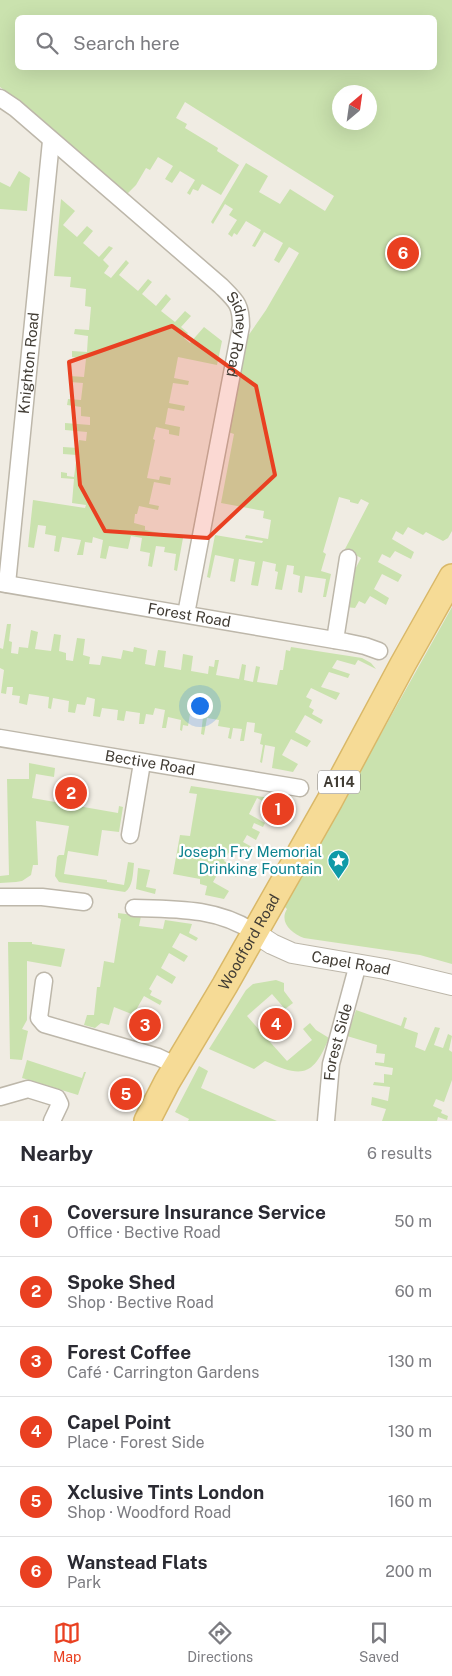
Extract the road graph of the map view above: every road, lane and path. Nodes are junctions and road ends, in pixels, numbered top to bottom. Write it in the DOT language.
graph roads {
  1 [pos="0,98"];
  2 [pos="52,141"];
  3 [pos="348,558"];
  4 [pos="452,577"];
  5 [pos="3,583"];
  6 [pos="186,614"];
  7 [pos="335,640"];
  8 [pos="379,651"];
  9 [pos="0,738"];
  10 [pos="142,763"];
  11 [pos="300,788"];
  12 [pos="130,835"];
  13 [pos="0,897"];
  14 [pos="84,902"];
  15 [pos="134,908"];
  16 [pos="255,932"];
  17 [pos="358,964"];
  18 [pos="44,981"];
  19 [pos="452,985"];
  20 [pos="177,1066"];
  21 [pos="0,1097"];
  22 [pos="52,1121"];
  23 [pos="147,1121"];
  24 [pos="326,1121"];
  1 -- 2 [label="street, Sidney Road"];
  2 -- 5 [label="street, Knighton Road"];
  2 -- 6 [label="street, Sidney Road"];
  3 -- 7 [label="street"];
  4 -- 16 [label="main road, Woodford Road / A114"];
  5 -- 6 [label="street, Forest Road"];
  6 -- 7 [label="street, Forest Road"];
  7 -- 8 [label="street, Forest Road"];
  9 -- 10 [label="street, Bective Road"];
  10 -- 11 [label="street, Bective Road"];
  10 -- 12 [label="street"];
  13 -- 14 [label="street"];
  15 -- 16 [label="street"];
  16 -- 17 [label="street, Capel Road"];
  16 -- 20 [label="main road, Woodford Road / A114"];
  17 -- 19 [label="street, Capel Road"];
  17 -- 24 [label="street, Forest Side"];
  18 -- 20 [label="street"];
  20 -- 23 [label="main road, Woodford Road / A114"];
  21 -- 22 [label="street"];
}
